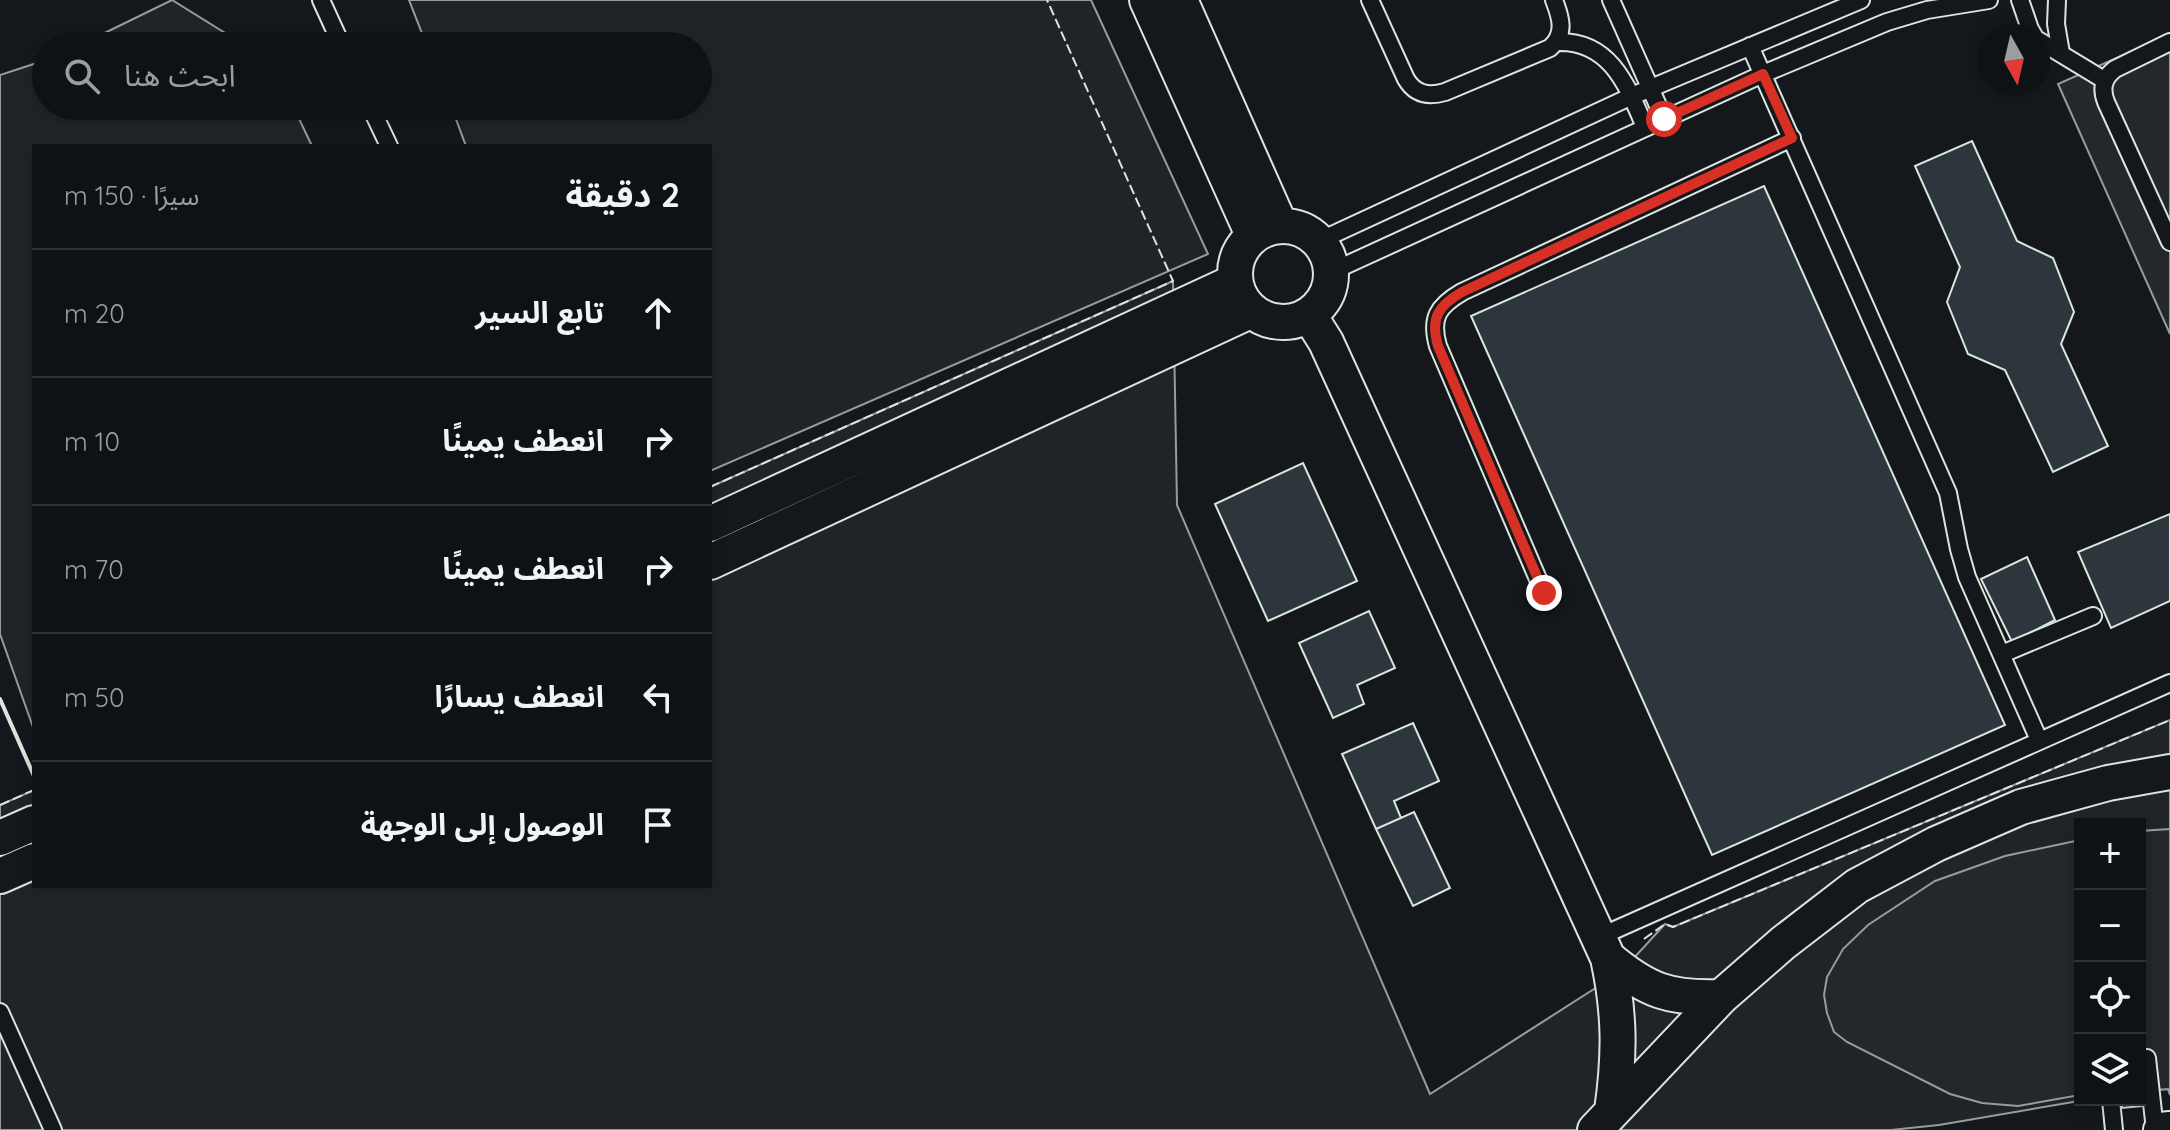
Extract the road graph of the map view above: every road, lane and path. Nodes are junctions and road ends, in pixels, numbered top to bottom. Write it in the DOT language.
graph roads {
  1 [pos="321,0"];
  2 [pos="1147,0"];
  3 [pos="1180,0"];
  4 [pos="1370,0"];
  5 [pos="1554,0"];
  6 [pos="1611,0"];
  7 [pos="1861,0"];
  8 [pos="1989,0"];
  9 [pos="2020,0"];
  10 [pos="2057,0"];
  11 [pos="2028,24"];
  12 [pos="336,32"];
  13 [pos="1557,42"];
  14 [pos="2170,42"];
  15 [pos="1750,46"];
  16 [pos="2050,46"];
  17 [pos="2061,53"];
  18 [pos="1763,74"];
  19 [pos="2104,80"];
  20 [pos="1651,87"];
  21 [pos="1632,96"];
  22 [pos="1664,119"];
  23 [pos="377,120"];
  24 [pos="1645,127"];
  25 [pos="1792,138"];
  26 [pos="388,144"];
  27 [pos="1266,230"];
  28 [pos="2170,242"];
  29 [pos="1325,256"];
  30 [pos="1242,296"];
  31 [pos="1309,315"];
  32 [pos="712,523"];
  33 [pos="712,561"];
  34 [pos="1544,593"];
  35 [pos="2093,616"];
  36 [pos="2002,654"];
  37 [pos="2170,683"];
  38 [pos="2039,740"];
  39 [pos="2170,772"];
  40 [pos="32,824"];
  41 [pos="0,838"];
  42 [pos="32,862"];
  43 [pos="0,876"];
  44 [pos="1604,947"];
  45 [pos="1721,997"];
  46 [pos="0,1012"];
  47 [pos="2147,1058"];
  48 [pos="2112,1106"];
  49 [pos="1603,1120"];
  50 [pos="2170,1129"];
  51 [pos="53,1130"];
  52 [pos="2114,1130"];
  53 [pos="2155,1130"];
  54 [pos="2161,1130"];
  1 -- 12 [label="lane"];
  2 -- 27 [label="street"];
  3 -- 27 [label="street"];
  4 -- 13 [label="lane"];
  5 -- 13 [label="lane"];
  6 -- 20 [label="lane"];
  7 -- 15 [label="lane"];
  8 -- 18 [label="lane"];
  9 -- 11 [label="lane"];
  10 -- 17 [label="lane"];
  13 -- 21 [label="lane"];
  14 -- 19 [label="lane"];
  15 -- 18 [label="lane"];
  15 -- 20 [label="lane"];
  16 -- 17 [label="lane"];
  17 -- 19 [label="lane"];
  18 -- 22 [label="lane"];
  18 -- 25 [label="lane"];
  19 -- 28 [label="lane"];
  20 -- 21 [label="lane"];
  20 -- 22 [label="lane"];
  21 -- 24 [label="lane"];
  21 -- 29 [label="lane"];
  22 -- 24 [label="lane"];
  23 -- 26 [label="lane"];
  24 -- 29 [label="lane"];
  25 -- 34 [label="lane"];
  25 -- 36 [label="lane"];
  27 -- 29 [label="street"];
  27 -- 30 [label="street"];
  29 -- 31 [label="street"];
  30 -- 31 [label="street"];
  30 -- 32 [label="street"];
  30 -- 33 [label="street"];
  31 -- 44 [label="street"];
  35 -- 36 [label="lane"];
  36 -- 38 [label="lane"];
  37 -- 38 [label="lane"];
  38 -- 44 [label="lane"];
  39 -- 45 [label="street"];
  40 -- 41 [label="street"];
  42 -- 43 [label="street"];
  44 -- 45 [label="street"];
  44 -- 49 [label="street"];
  45 -- 49 [label="street"];
  46 -- 51 [label="lane"];
  47 -- 53 [label="lane"];
  48 -- 52 [label="lane"];
  50 -- 54 [label="street"];
}
